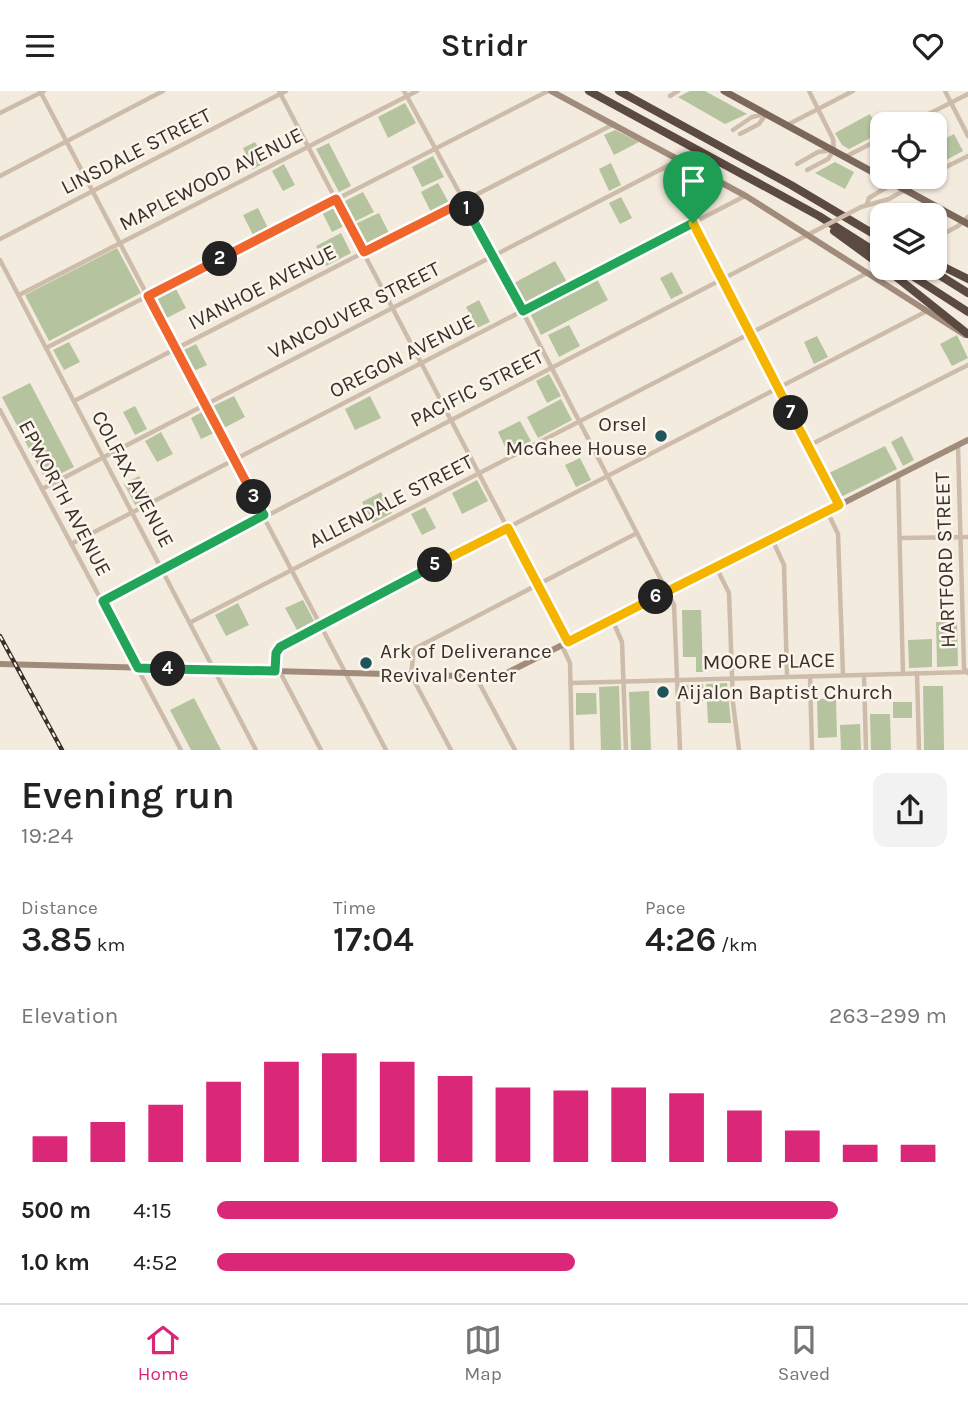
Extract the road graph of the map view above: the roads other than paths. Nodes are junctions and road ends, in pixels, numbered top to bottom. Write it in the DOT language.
graph roads {
  1 [pos="42,91"];
  2 [pos="163,91"];
  3 [pos="417,91"];
  4 [pos="549,91"];
  5 [pos="589,91"];
  6 [pos="618,91"];
  7 [pos="678,91"];
  8 [pos="809,91"];
  9 [pos="853,91"];
  10 [pos="945,91"];
  11 [pos="282,92"];
  12 [pos="728,92"];
  13 [pos="406,94"];
  14 [pos="968,94"];
  15 [pos="670,96"];
  16 [pos="951,103"];
  17 [pos="818,109"];
  18 [pos="933,112"];
  19 [pos="0,113"];
  20 [pos="766,114"];
  21 [pos="614,124"];
  22 [pos="786,125"];
  23 [pos="733,130"];
  24 [pos="740,134"];
  25 [pos="968,136"];
  26 [pos="67,142"];
  27 [pos="870,144"];
  28 [pos="308,147"];
  29 [pos="435,149"];
  30 [pos="834,151"];
  31 [pos="968,156"];
  32 [pos="845,157"];
  33 [pos="681,159"];
  34 [pos="797,165"];
  35 [pos="947,166"];
  36 [pos="664,168"];
  37 [pos="807,170"];
  38 [pos="870,171"];
  39 [pos="0,176"];
  40 [pos="884,189"];
  41 [pos="904,190"];
  42 [pos="93,191"];
  43 [pos="746,196"];
  44 [pos="336,199"];
  45 [pos="463,202"];
  46 [pos="867,204"];
  47 [pos="801,206"];
  48 [pos="966,221"];
  49 [pos="693,223"];
  50 [pos="861,225"];
  51 [pos="870,228"];
  52 [pos="870,231"];
  53 [pos="947,232"];
  54 [pos="807,235"];
  55 [pos="0,239"];
  56 [pos="120,243"];
  57 [pos="870,249"];
  58 [pos="364,252"];
  59 [pos="494,255"];
  60 [pos="870,257"];
  61 [pos="0,260"];
  62 [pos="947,268"];
  63 [pos="868,273"];
  64 [pos="722,279"];
  65 [pos="968,279"];
  66 [pos="899,280"];
  67 [pos="919,280"];
  68 [pos="947,280"];
  69 [pos="968,293"];
  70 [pos="19,295"];
  71 [pos="148,296"];
  72 [pos="394,307"];
  73 [pos="523,311"];
  74 [pos="927,311"];
  75 [pos="968,312"];
  76 [pos="750,334"];
  77 [pos="968,335"];
  78 [pos="46,348"];
  79 [pos="176,349"];
  80 [pos="423,363"];
  81 [pos="968,365"];
  82 [pos="551,367"];
  83 [pos="779,389"];
  84 [pos="74,401"];
  85 [pos="205,405"];
  86 [pos="0,410"];
  87 [pos="452,419"];
  88 [pos="579,422"];
  89 [pos="968,440"];
  90 [pos="958,445"];
  91 [pos="808,446"];
  92 [pos="103,457"];
  93 [pos="235,460"];
  94 [pos="479,474"];
  95 [pos="898,475"];
  96 [pos="608,477"];
  97 [pos="42,489"];
  98 [pos="839,505"];
  99 [pos="827,511"];
  100 [pos="133,513"];
  101 [pos="264,515"];
  102 [pos="508,528"];
  103 [pos="637,533"];
  104 [pos="960,537"];
  105 [pos="968,537"];
  106 [pos="900,538"];
  107 [pos="772,539"];
  108 [pos="71,544"];
  109 [pos="716,567"];
  110 [pos="163,569"];
  111 [pos="292,570"];
  112 [pos="538,585"];
  113 [pos="667,591"];
  114 [pos="103,601"];
  115 [pos="612,619"];
  116 [pos="191,622"];
  117 [pos="321,624"];
  118 [pos="564,643"];
  119 [pos="0,664"];
  120 [pos="138,668"];
  121 [pos="215,670"];
  122 [pos="278,672"];
  123 [pos="968,672"];
  124 [pos="346,673"];
  125 [pos="917,673"];
  126 [pos="903,674"];
  127 [pos="411,675"];
  128 [pos="843,675"];
  129 [pos="864,675"];
  130 [pos="475,676"];
  131 [pos="810,676"];
  132 [pos="787,677"];
  133 [pos="732,678"];
  134 [pos="678,679"];
  135 [pos="624,681"];
  136 [pos="570,683"];
  137 [pos="181,750"];
  138 [pos="256,750"];
  139 [pos="321,750"];
  140 [pos="386,750"];
  141 [pos="450,750"];
  142 [pos="514,750"];
  143 [pos="572,750"];
  144 [pos="626,750"];
  145 [pos="680,750"];
  146 [pos="739,750"];
  147 [pos="812,750"];
  148 [pos="866,750"];
  149 [pos="919,750"];
  1 -- 19 [label="street"];
  1 -- 26 [label="street"];
  2 -- 26 [label="street"];
  3 -- 13 [label="street, MAPLEWOOD AVENUE"];
  4 -- 21 [label="street"];
  4 -- 29 [label="street"];
  5 -- 47 [label="highway"];
  6 -- 50 [label="highway"];
  7 -- 15 [label="street"];
  8 -- 17 [label="street"];
  9 -- 17 [label="street"];
  10 -- 16 [label="street"];
  11 -- 28 [label="street"];
  11 -- 42 [label="street, LINSDALE STREET"];
  12 -- 20 [label="main road"];
  13 -- 28 [label="street, MAPLEWOOD AVENUE"];
  13 -- 29 [label="street"];
  14 -- 16 [label="street"];
  16 -- 18 [label="street"];
  16 -- 25 [label="street"];
  17 -- 22 [label="street"];
  17 -- 30 [label="street"];
  20 -- 22 [label="main road"];
  20 -- 23 [label="street"];
  20 -- 24 [label="street"];
  21 -- 33 [label="street"];
  21 -- 45 [label="street, IVANHOE AVENUE"];
  22 -- 30 [label="main road"];
  26 -- 39 [label="street"];
  26 -- 42 [label="street"];
  27 -- 32 [label="street"];
  28 -- 44 [label="street"];
  28 -- 56 [label="street, MAPLEWOOD AVENUE"];
  29 -- 44 [label="street"];
  29 -- 45 [label="street"];
  30 -- 32 [label="main road"];
  30 -- 34 [label="street"];
  30 -- 37 [label="street"];
  31 -- 35 [label="street"];
  32 -- 38 [label="main road"];
  33 -- 36 [label="street, VANCOUVER STREET"];
  33 -- 43 [label="street"];
  36 -- 49 [label="street"];
  36 -- 59 [label="street, VANCOUVER STREET"];
  40 -- 46 [label="street, PACIFIC STREET"];
  41 -- 46 [label="street, PACIFIC STREET"];
  41 -- 48 [label="main road"];
  42 -- 55 [label="street, LINSDALE STREET"];
  42 -- 56 [label="street"];
  43 -- 49 [label="street, OREGON AVENUE"];
  43 -- 54 [label="street"];
  44 -- 58 [label="street"];
  44 -- 71 [label="street"];
  45 -- 58 [label="street, IVANHOE AVENUE"];
  45 -- 59 [label="street"];
  46 -- 54 [label="street, PACIFIC STREET, bridge"];
  47 -- 57 [label="highway"];
  47 -- 60 [label="highway"];
  48 -- 53 [label="street"];
  49 -- 64 [label="street"];
  49 -- 73 [label="street, OREGON AVENUE"];
  50 -- 51 [label="highway"];
  50 -- 52 [label="highway"];
  54 -- 63 [label="street"];
  54 -- 64 [label="street, PACIFIC STREET"];
  56 -- 70 [label="street, MAPLEWOOD AVENUE"];
  56 -- 71 [label="street"];
  58 -- 72 [label="street"];
  58 -- 79 [label="street, IVANHOE AVENUE"];
  59 -- 72 [label="street, VANCOUVER STREET"];
  59 -- 73 [label="street"];
  61 -- 70 [label="street, COLFAX AVENUE"];
  62 -- 65 [label="highway"];
  63 -- 74 [label="street"];
  63 -- 76 [label="street, ALLENDALE STREET"];
  64 -- 76 [label="street"];
  64 -- 82 [label="street, PACIFIC STREET"];
  66 -- 77 [label="highway"];
  67 -- 75 [label="highway"];
  68 -- 69 [label="highway"];
  70 -- 78 [label="street, COLFAX AVENUE"];
  71 -- 78 [label="street"];
  71 -- 79 [label="street"];
  72 -- 80 [label="street"];
  72 -- 85 [label="street, VANCOUVER STREET"];
  73 -- 80 [label="street, OREGON AVENUE"];
  73 -- 82 [label="street"];
  74 -- 77 [label="street"];
  74 -- 83 [label="street"];
  76 -- 83 [label="street"];
  76 -- 88 [label="street, ALLENDALE STREET"];
  78 -- 84 [label="street, COLFAX AVENUE"];
  79 -- 84 [label="street, IVANHOE AVENUE"];
  79 -- 85 [label="street"];
  80 -- 87 [label="street"];
  80 -- 93 [label="street, OREGON AVENUE"];
  81 -- 91 [label="street"];
  82 -- 87 [label="street, PACIFIC STREET"];
  82 -- 88 [label="street"];
  83 -- 91 [label="street"];
  83 -- 96 [label="street"];
  84 -- 92 [label="street, COLFAX AVENUE"];
  85 -- 92 [label="street, VANCOUVER STREET"];
  85 -- 93 [label="street"];
  86 -- 97 [label="street, EPWORTH AVENUE"];
  87 -- 94 [label="street"];
  87 -- 101 [label="street, PACIFIC STREET"];
  88 -- 94 [label="street, ALLENDALE STREET"];
  88 -- 96 [label="street"];
  89 -- 90 [label="street"];
  90 -- 95 [label="street"];
  90 -- 104 [label="street, HARTFORD STREET"];
  91 -- 98 [label="street"];
  92 -- 97 [label="street, VANCOUVER STREET"];
  92 -- 100 [label="street, COLFAX AVENUE"];
  93 -- 100 [label="street, OREGON AVENUE"];
  93 -- 101 [label="street"];
  94 -- 102 [label="street"];
  94 -- 111 [label="street, ALLENDALE STREET"];
  95 -- 98 [label="street"];
  95 -- 106 [label="street"];
  96 -- 102 [label="street"];
  96 -- 103 [label="street"];
  97 -- 108 [label="street, EPWORTH AVENUE"];
  98 -- 99 [label="street"];
  99 -- 107 [label="street"];
  99 -- 128 [label="street"];
  100 -- 108 [label="street, OREGON AVENUE"];
  100 -- 110 [label="street, COLFAX AVENUE"];
  101 -- 110 [label="street, PACIFIC STREET"];
  101 -- 111 [label="street"];
  102 -- 112 [label="street"];
  102 -- 117 [label="street"];
  103 -- 112 [label="street"];
  103 -- 113 [label="street"];
  104 -- 105 [label="street"];
  104 -- 106 [label="street"];
  104 -- 123 [label="street, HARTFORD STREET"];
  106 -- 126 [label="street"];
  107 -- 109 [label="street"];
  107 -- 132 [label="street"];
  108 -- 114 [label="street, EPWORTH AVENUE"];
  109 -- 113 [label="street"];
  109 -- 133 [label="street"];
  110 -- 114 [label="street, PACIFIC STREET"];
  110 -- 116 [label="street, COLFAX AVENUE"];
  111 -- 116 [label="street, ALLENDALE STREET"];
  111 -- 117 [label="street"];
  112 -- 118 [label="street"];
  112 -- 127 [label="street"];
  113 -- 115 [label="street"];
  113 -- 134 [label="street"];
  114 -- 120 [label="street, EPWORTH AVENUE"];
  115 -- 118 [label="street"];
  115 -- 135 [label="street"];
  116 -- 121 [label="street, COLFAX AVENUE"];
  117 -- 122 [label="street"];
  117 -- 124 [label="street"];
  118 -- 130 [label="street"];
  118 -- 136 [label="street"];
  119 -- 120 [label="street"];
  120 -- 121 [label="street"];
  120 -- 137 [label="street, EPWORTH AVENUE"];
  121 -- 122 [label="street"];
  121 -- 138 [label="street, COLFAX AVENUE"];
  122 -- 124 [label="street"];
  122 -- 139 [label="street"];
  123 -- 125 [label="street, MOORE PLACE"];
  124 -- 127 [label="street"];
  124 -- 140 [label="street"];
  125 -- 126 [label="street, MOORE PLACE"];
  125 -- 149 [label="street"];
  126 -- 129 [label="street, MOORE PLACE"];
  127 -- 130 [label="street"];
  127 -- 141 [label="street"];
  128 -- 129 [label="street, MOORE PLACE"];
  128 -- 131 [label="street, MOORE PLACE"];
  129 -- 148 [label="street"];
  130 -- 142 [label="street"];
  131 -- 132 [label="street, MOORE PLACE"];
  131 -- 147 [label="street"];
  132 -- 133 [label="street, MOORE PLACE"];
  133 -- 134 [label="street, MOORE PLACE"];
  133 -- 146 [label="street"];
  134 -- 135 [label="street, MOORE PLACE"];
  134 -- 145 [label="street"];
  135 -- 136 [label="street, MOORE PLACE"];
  135 -- 144 [label="street"];
  136 -- 143 [label="street"];
}
